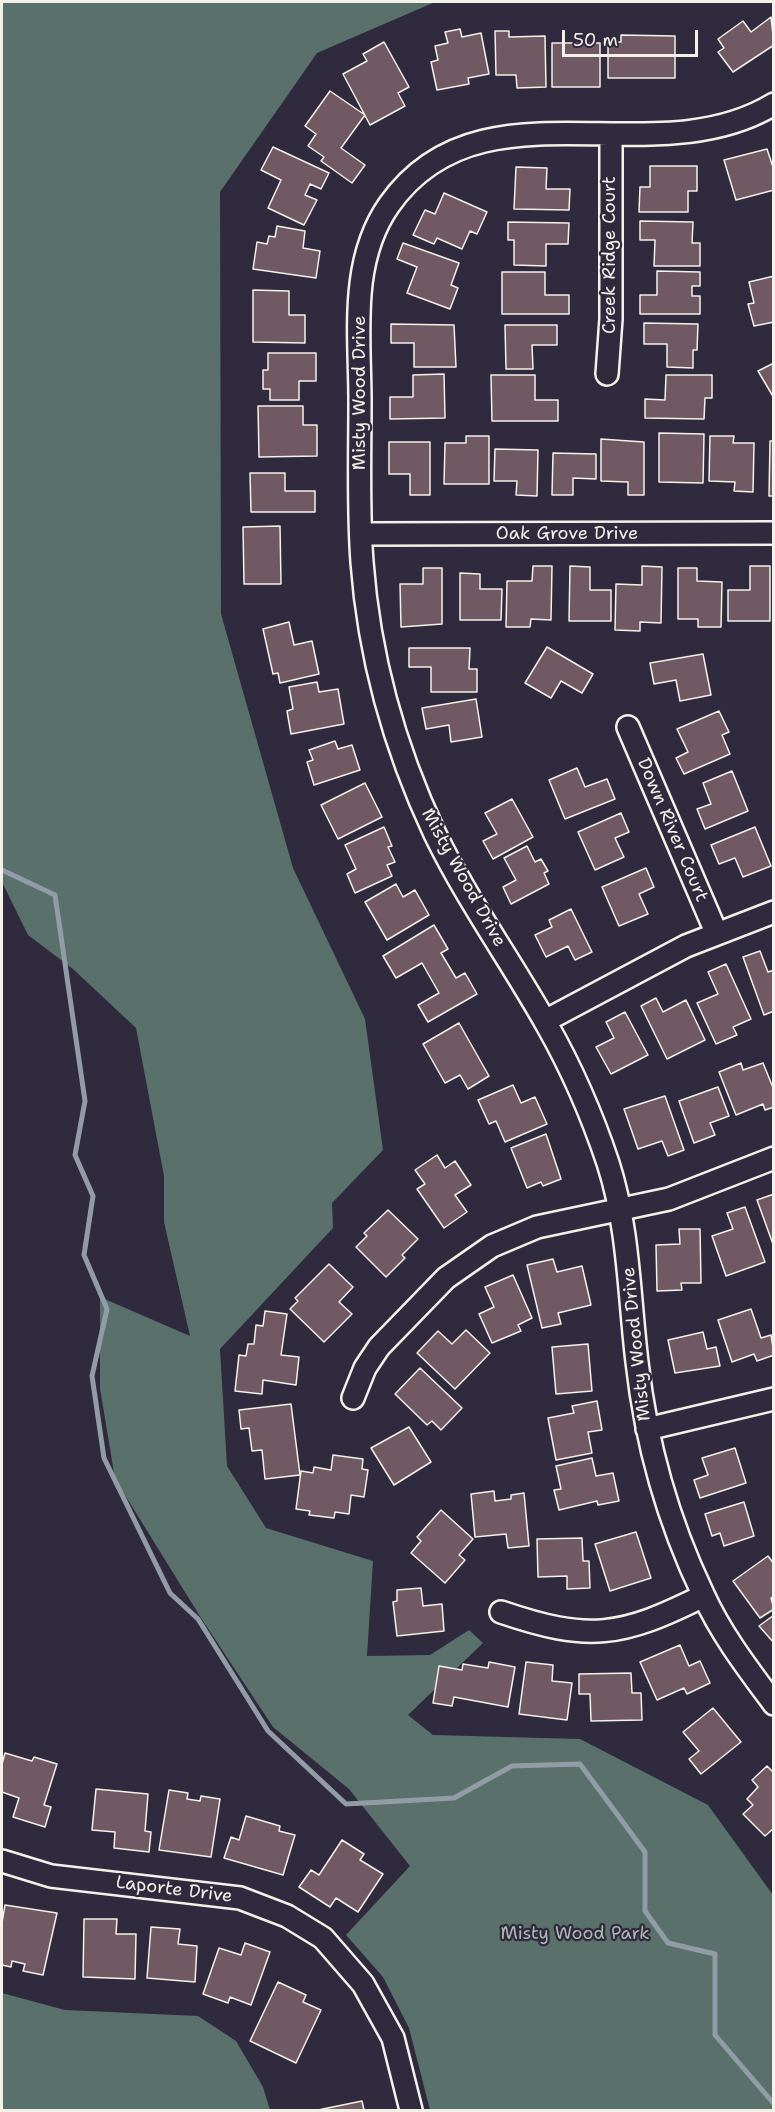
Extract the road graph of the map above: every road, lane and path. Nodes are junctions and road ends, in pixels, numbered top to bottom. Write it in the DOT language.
graph roads {
  1 [pos="774,104"];
  2 [pos="611,135"];
  3 [pos="607,374"];
  4 [pos="774,533"];
  5 [pos="361,534"];
  6 [pos="628,727"];
  7 [pos="774,912"];
  8 [pos="717,932"];
  9 [pos="545,1021"];
  10 [pos="774,1158"];
  11 [pos="620,1209"];
  12 [pos="353,1398"];
  13 [pos="774,1399"];
  14 [pos="647,1429"];
  15 [pos="703,1596"];
  16 [pos="501,1612"];
  17 [pos="774,1704"];
  18 [pos="2,1861"];
  19 [pos="411,2110"];
  1 -- 2 [label="street, Misty Wood Drive"];
  2 -- 3 [label="street, Creek Ridge Court"];
  2 -- 5 [label="street, Misty Wood Drive"];
  4 -- 5 [label="street, Oak Grove Drive"];
  5 -- 9 [label="street, Misty Wood Drive"];
  6 -- 8 [label="street, Down River Court"];
  7 -- 8 [label="street"];
  8 -- 9 [label="street"];
  9 -- 11 [label="street, Misty Wood Drive"];
  10 -- 11 [label="street"];
  11 -- 12 [label="street"];
  11 -- 14 [label="street, Misty Wood Drive"];
  13 -- 14 [label="street"];
  14 -- 15 [label="street, Misty Wood Drive"];
  15 -- 16 [label="street"];
  15 -- 17 [label="street, Misty Wood Drive"];
  18 -- 19 [label="street, Laporte Drive"];
}
